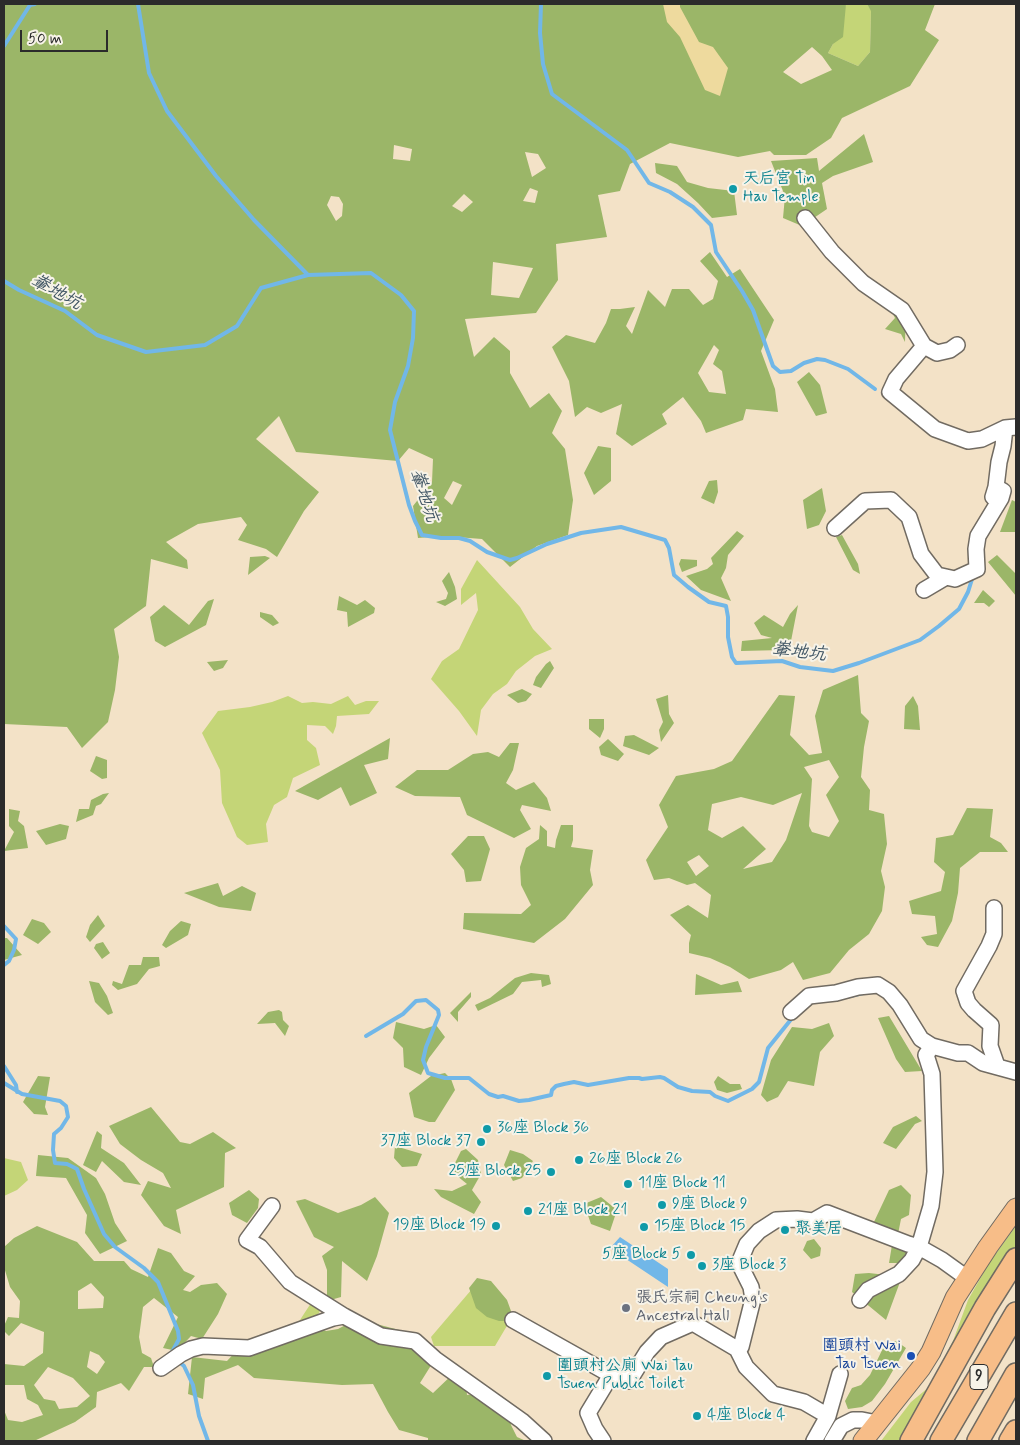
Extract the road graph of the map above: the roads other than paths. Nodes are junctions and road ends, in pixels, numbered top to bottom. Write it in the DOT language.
graph roads {
  1 [pos="805,218"];
  2 [pos="957,345"];
  3 [pos="924,346"];
  4 [pos="1010,427"];
  5 [pos="996,487"];
  6 [pos="987,512"];
  7 [pos="835,528"];
  8 [pos="946,577"];
  9 [pos="924,590"];
  10 [pos="994,908"];
  11 [pos="791,1012"];
  12 [pos="929,1050"];
  13 [pos="997,1066"];
  14 [pos="1016,1072"];
  15 [pos="272,1206"];
  16 [pos="1016,1208"];
  17 [pos="920,1247"];
  18 [pos="1016,1259"];
  19 [pos="967,1278"];
  20 [pos="860,1300"];
  21 [pos="1016,1313"];
  22 [pos="344,1316"];
  23 [pos="513,1320"];
  24 [pos="737,1350"];
  25 [pos="171,1362"];
  26 [pos="611,1374"];
  27 [pos="840,1374"];
  28 [pos="1016,1374"];
  29 [pos="828,1416"];
  30 [pos="877,1423"];
  31 [pos="1016,1430"];
  32 [pos="544,1441"];
  33 [pos="603,1441"];
  34 [pos="814,1441"];
  35 [pos="832,1441"];
  36 [pos="863,1441"];
  37 [pos="911,1441"];
  38 [pos="942,1441"];
  39 [pos="978,1441"];
  40 [pos="1010,1441"];
  1 -- 3 [label="street"];
  2 -- 3 [label="street"];
  3 -- 4 [label="street"];
  4 -- 5 [label="street"];
  5 -- 6 [label="street"];
  5 -- 8 [label="street"];
  7 -- 8 [label="street"];
  8 -- 9 [label="street"];
  10 -- 13 [label="street"];
  11 -- 12 [label="street"];
  12 -- 13 [label="street"];
  12 -- 17 [label="street"];
  13 -- 14 [label="street"];
  15 -- 22 [label="street"];
  16 -- 19 [label="main road"];
  17 -- 19 [label="street"];
  17 -- 20 [label="street"];
  17 -- 24 [label="street"];
  18 -- 37 [label="highway"];
  19 -- 30 [label="main road"];
  21 -- 38 [label="highway, 9"];
  22 -- 25 [label="street"];
  22 -- 32 [label="street"];
  23 -- 26 [label="street"];
  24 -- 26 [label="street"];
  24 -- 29 [label="street"];
  26 -- 33 [label="street"];
  27 -- 29 [label="street"];
  28 -- 39 [label="highway, 9"];
  29 -- 34 [label="street"];
  30 -- 35 [label="street"];
  30 -- 36 [label="main road"];
  31 -- 40 [label="highway"];
}
